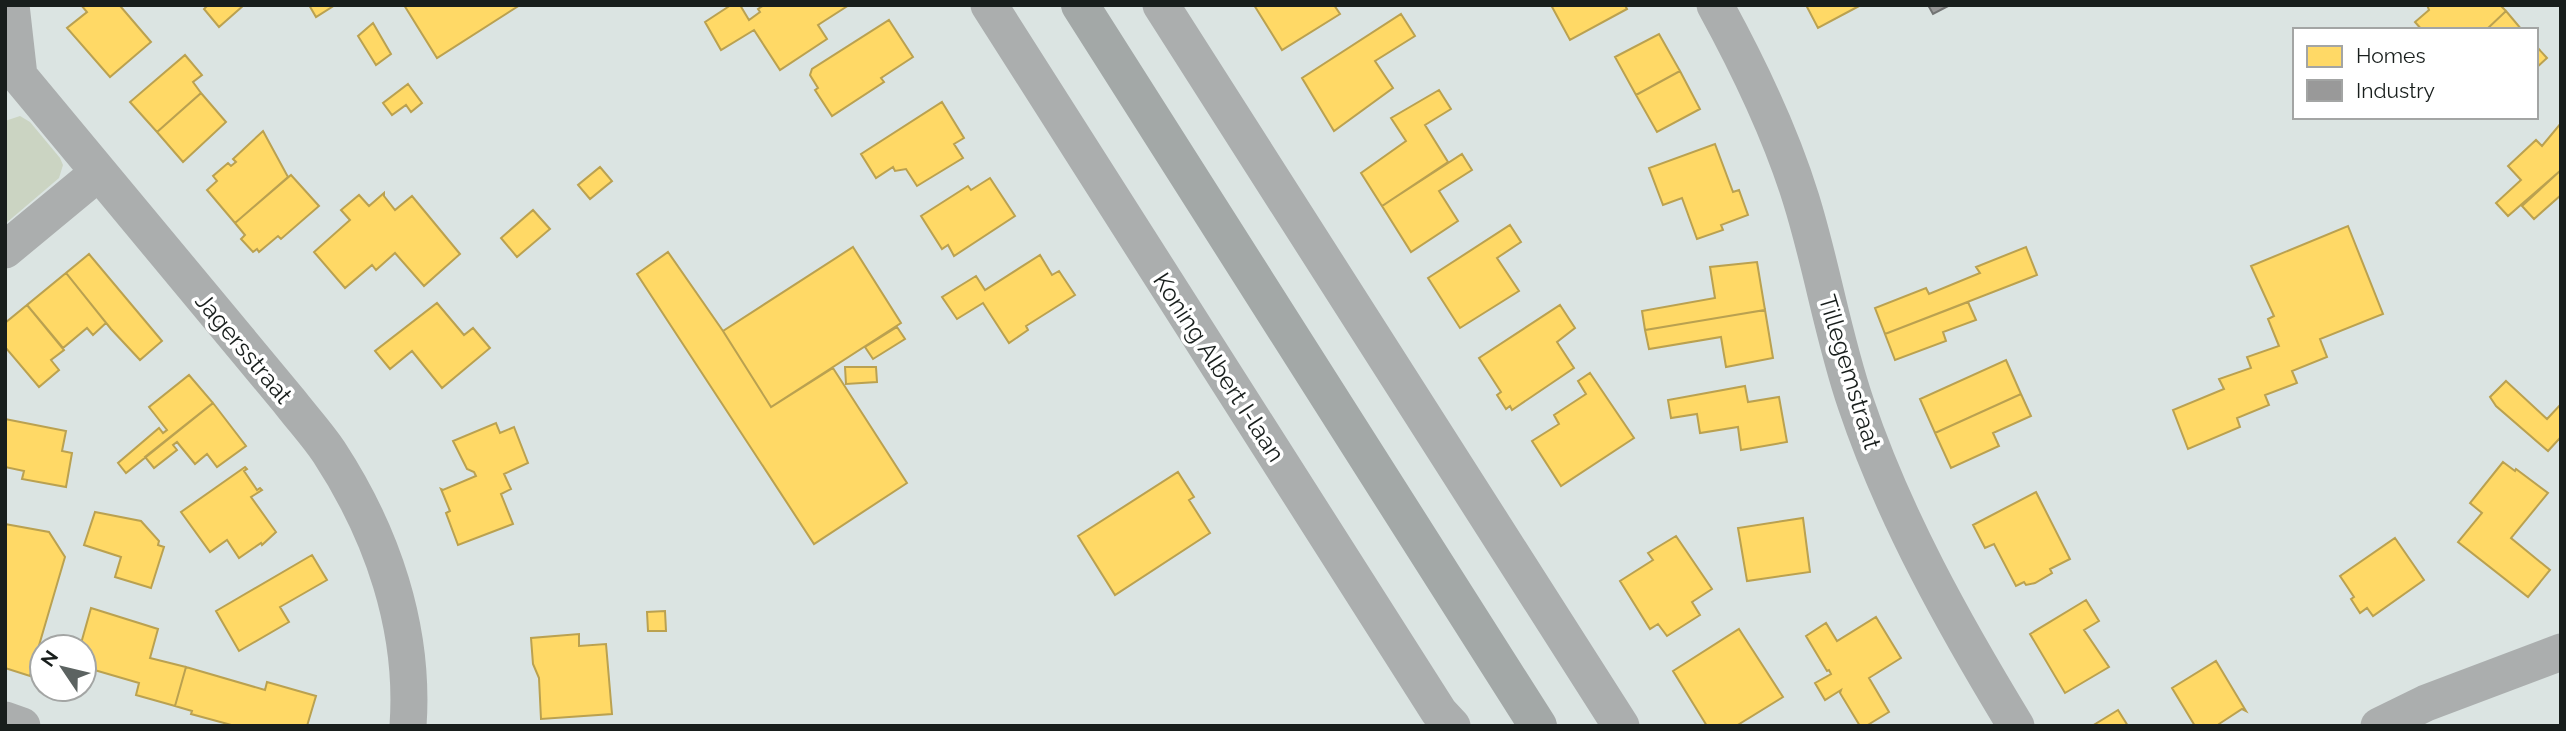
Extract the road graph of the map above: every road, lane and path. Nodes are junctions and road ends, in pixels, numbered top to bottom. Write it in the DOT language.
graph roads {
  1 [pos="989,5"];
  2 [pos="1080,5"];
  3 [pos="1161,5"];
  4 [pos="1715,5"];
  5 [pos="8,7"];
  6 [pos="97,173"];
  7 [pos="5,250"];
  8 [pos="2561,652"];
  9 [pos="5,720"];
  10 [pos="22,726"];
  11 [pos="408,726"];
  12 [pos="1452,726"];
  13 [pos="1538,726"];
  14 [pos="1621,726"];
  15 [pos="2016,726"];
  16 [pos="2379,726"];
  1 -- 12 [label="street, Koning Albert I-laan"];
  2 -- 13 [label="main road"];
  3 -- 14 [label="street"];
  4 -- 15 [label="street, Tillegemstraat"];
  5 -- 6 [label="street, Jagersstraat"];
  6 -- 7 [label="street"];
  6 -- 11 [label="street, Jagersstraat"];
  8 -- 16 [label="street"];
  9 -- 10 [label="street"];
}
